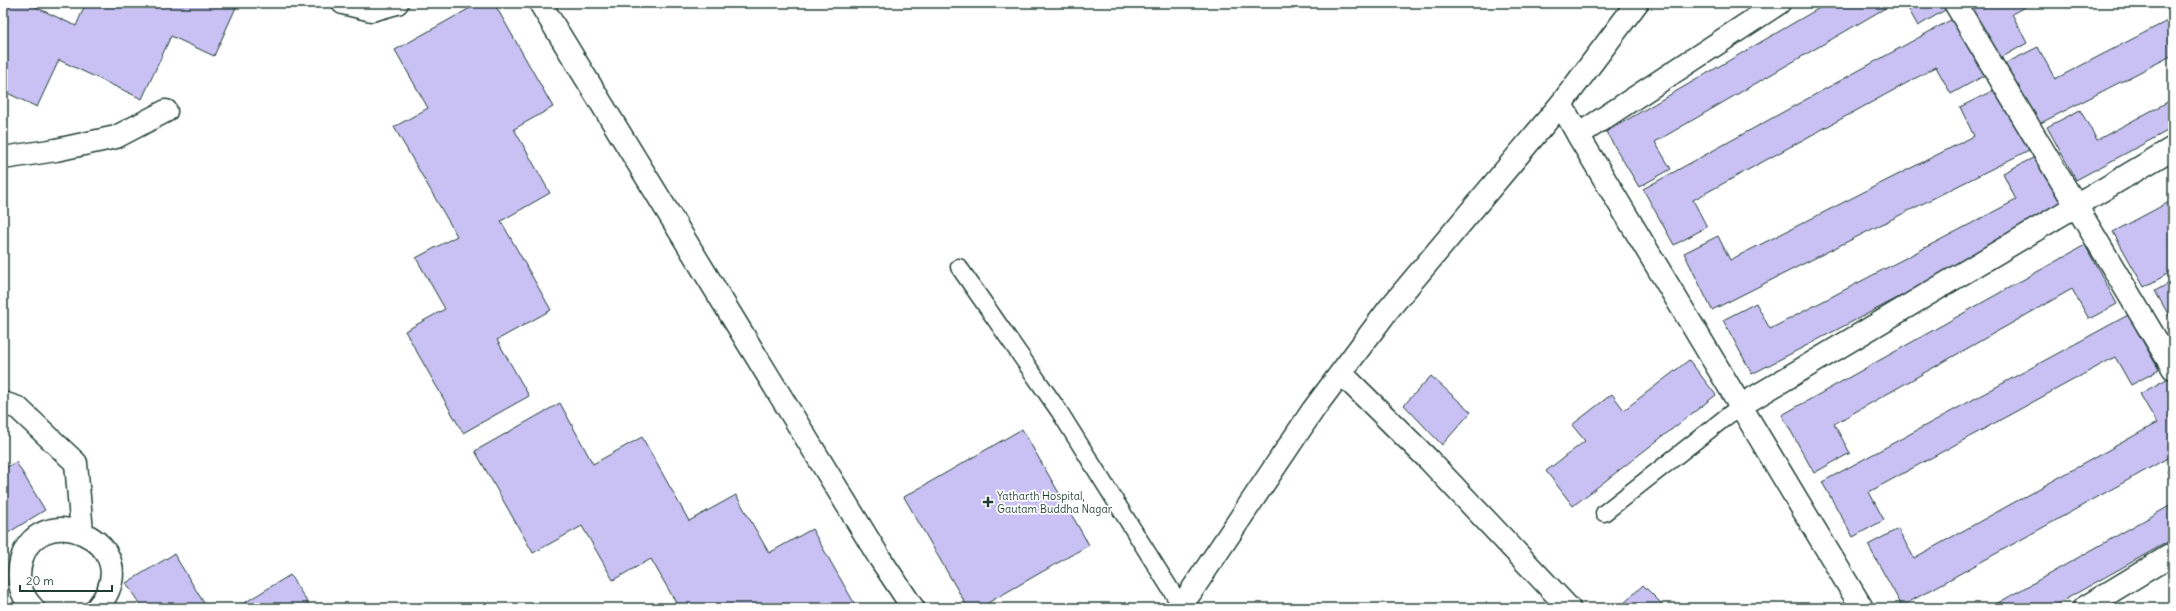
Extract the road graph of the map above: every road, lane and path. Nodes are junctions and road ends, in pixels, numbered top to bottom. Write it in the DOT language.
graph roads {
  1 [pos="343,3"];
  2 [pos="397,3"];
  3 [pos="540,3"];
  4 [pos="1636,3"];
  5 [pos="1779,3"];
  6 [pos="1955,3"];
  7 [pos="1561,104"];
  8 [pos="166,111"];
  9 [pos="1578,135"];
  10 [pos="2173,148"];
  11 [pos="3,158"];
  12 [pos="2077,207"];
  13 [pos="959,267"];
  14 [pos="2173,368"];
  15 [pos="1341,373"];
  16 [pos="3,403"];
  17 [pos="1740,406"];
  18 [pos="1604,513"];
  19 [pos="82,532"];
  20 [pos="2173,554"];
  21 [pos="1180,607"];
  22 [pos="33,608"];
  23 [pos="97,608"];
  24 [pos="913,608"];
  25 [pos="1569,608"];
  26 [pos="1862,608"];
  27 [pos="2084,608"];
  1 -- 2 [label="street"];
  3 -- 24 [label="street"];
  4 -- 7 [label="street"];
  5 -- 9 [label="street"];
  6 -- 12 [label="street"];
  7 -- 9 [label="street"];
  7 -- 15 [label="street"];
  8 -- 11 [label="street"];
  9 -- 17 [label="street"];
  10 -- 12 [label="street"];
  12 -- 14 [label="street"];
  12 -- 17 [label="street"];
  13 -- 21 [label="lane"];
  15 -- 21 [label="street"];
  15 -- 25 [label="street"];
  16 -- 19 [label="street"];
  17 -- 18 [label="lane"];
  17 -- 26 [label="street"];
  19 -- 22 [label="street"];
  19 -- 23 [label="street"];
  20 -- 27 [label="street"];
}
